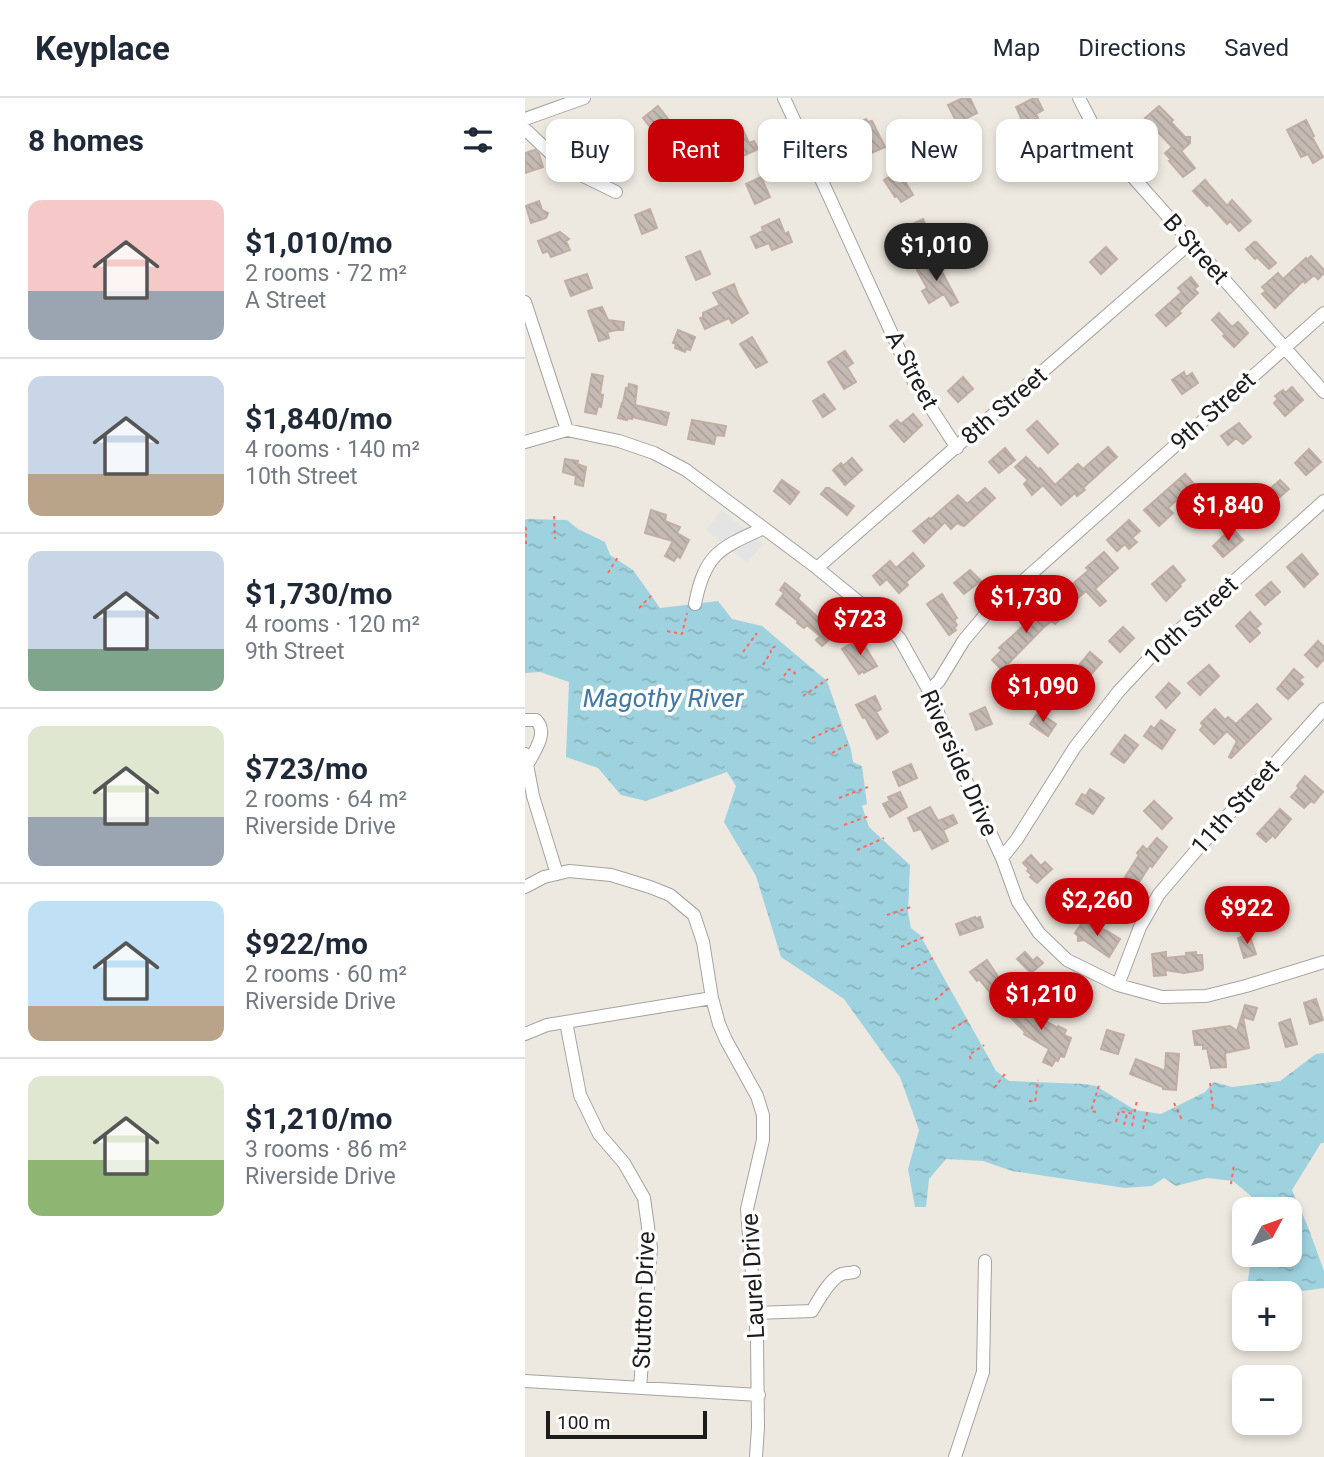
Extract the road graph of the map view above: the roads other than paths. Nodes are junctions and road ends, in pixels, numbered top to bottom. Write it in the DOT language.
graph roads {
  1 [pos="584,98"];
  2 [pos="784,98"];
  3 [pos="1079,98"];
  4 [pos="525,119"];
  5 [pos="525,129"];
  6 [pos="616,192"];
  7 [pos="1190,243"];
  8 [pos="525,302"];
  9 [pos="1324,313"];
  10 [pos="1284,348"];
  11 [pos="1324,392"];
  12 [pos="567,430"];
  13 [pos="525,442"];
  14 [pos="957,447"];
  15 [pos="1324,501"];
  16 [pos="764,528"];
  17 [pos="817,568"];
  18 [pos="691,608"];
  19 [pos="929,691"];
  20 [pos="1324,709"];
  21 [pos="525,720"];
  22 [pos="526,760"];
  23 [pos="1002,858"];
  24 [pos="557,874"];
  25 [pos="525,887"];
  26 [pos="1324,962"];
  27 [pos="1118,985"];
  28 [pos="712,998"];
  29 [pos="566,1022"];
  30 [pos="525,1034"];
  31 [pos="985,1261"];
  32 [pos="853,1272"];
  33 [pos="755,1313"];
  34 [pos="525,1381"];
  35 [pos="640,1388"];
  36 [pos="759,1395"];
  37 [pos="756,1457"];
  38 [pos="955,1457"];
  1 -- 4 [label="street"];
  2 -- 14 [label="street, A Street"];
  3 -- 7 [label="street, B Street"];
  5 -- 6 [label="street"];
  7 -- 10 [label="street, B Street"];
  7 -- 14 [label="street, 8th Street"];
  8 -- 12 [label="street"];
  9 -- 10 [label="street, 9th Street"];
  10 -- 11 [label="street, B Street"];
  10 -- 19 [label="street, 9th Street"];
  12 -- 13 [label="street, Riverside Drive"];
  12 -- 16 [label="street, Riverside Drive"];
  14 -- 17 [label="street, 8th Street"];
  15 -- 23 [label="street, 10th Street"];
  16 -- 17 [label="street, Riverside Drive"];
  16 -- 18 [label="street"];
  17 -- 19 [label="street, Riverside Drive"];
  19 -- 23 [label="street, Riverside Drive"];
  20 -- 27 [label="street, 11th Street"];
  21 -- 22 [label="street"];
  22 -- 24 [label="street"];
  23 -- 27 [label="street, Riverside Drive"];
  24 -- 25 [label="street, Laurel Drive"];
  24 -- 28 [label="street, Laurel Drive"];
  26 -- 27 [label="street, Riverside Drive"];
  28 -- 29 [label="street"];
  28 -- 33 [label="street, Laurel Drive"];
  29 -- 30 [label="street"];
  29 -- 35 [label="street, Stutton Drive"];
  31 -- 38 [label="street"];
  32 -- 33 [label="street"];
  33 -- 36 [label="street, Laurel Drive"];
  34 -- 35 [label="street"];
  35 -- 36 [label="street"];
  36 -- 37 [label="street, Laurel Drive"];
}
